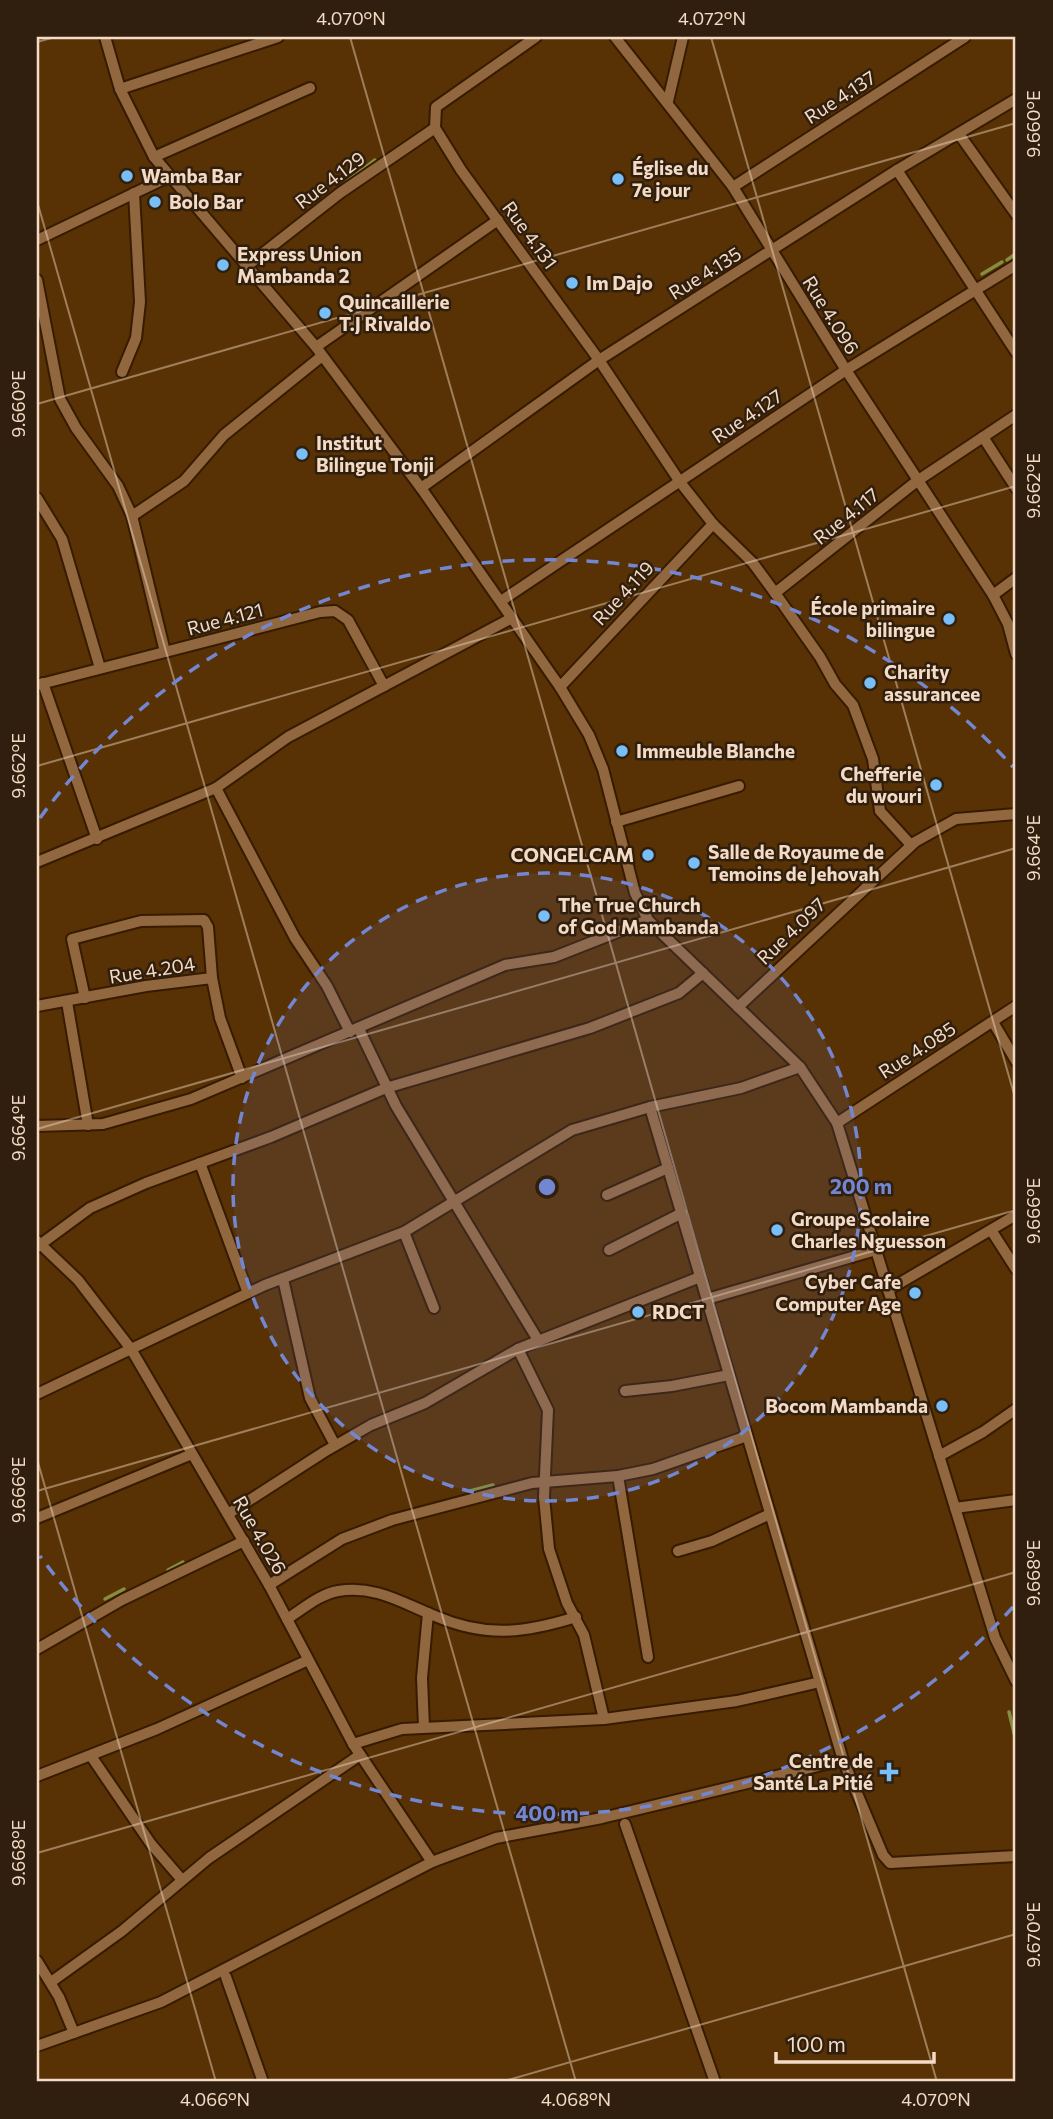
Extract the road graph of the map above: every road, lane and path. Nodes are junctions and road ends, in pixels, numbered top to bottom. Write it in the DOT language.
graph roads {
  1 [pos="105,37"];
  2 [pos="278,37"];
  3 [pos="536,37"];
  4 [pos="615,37"];
  5 [pos="682,37"];
  6 [pos="965,37"];
  7 [pos="310,88"];
  8 [pos="120,89"];
  9 [pos="1016,99"];
  10 [pos="668,102"];
  11 [pos="435,128"];
  12 [pos="959,134"];
  13 [pos="154,157"];
  14 [pos="897,170"];
  15 [pos="169,177"];
  16 [pos="733,187"];
  17 [pos="134,193"];
  18 [pos="1016,214"];
  19 [pos="498,220"];
  20 [pos="38,236"];
  21 [pos="771,252"];
  22 [pos="248,265"];
  23 [pos="1016,265"];
  24 [pos="37,280"];
  25 [pos="978,290"];
  26 [pos="319,352"];
  27 [pos="1016,352"];
  28 [pos="599,360"];
  29 [pos="846,370"];
  30 [pos="122,372"];
  31 [pos="1016,415"];
  32 [pos="983,438"];
  33 [pos="917,481"];
  34 [pos="680,482"];
  35 [pos="421,488"];
  36 [pos="1016,488"];
  37 [pos="37,498"];
  38 [pos="132,516"];
  39 [pos="713,524"];
  40 [pos="1016,578"];
  41 [pos="775,593"];
  42 [pos="993,595"];
  43 [pos="501,601"];
  44 [pos="512,618"];
  45 [pos="165,652"];
  46 [pos="1016,654"];
  47 [pos="100,668"];
  48 [pos="40,684"];
  49 [pos="384,686"];
  50 [pos="560,687"];
  51 [pos="739,786"];
  52 [pos="216,788"];
  53 [pos="1016,814"];
  54 [pos="616,822"];
  55 [pos="97,839"];
  56 [pos="911,845"];
  57 [pos="37,862"];
  58 [pos="648,920"];
  59 [pos="703,973"];
  60 [pos="212,978"];
  61 [pos="85,998"];
  62 [pos="67,1002"];
  63 [pos="37,1006"];
  64 [pos="1016,1006"];
  65 [pos="738,1007"];
  66 [pos="993,1022"];
  67 [pos="355,1031"];
  68 [pos="1016,1061"];
  69 [pos="800,1067"];
  70 [pos="242,1078"];
  71 [pos="386,1088"];
  72 [pos="650,1107"];
  73 [pos="837,1123"];
  74 [pos="88,1125"];
  75 [pos="37,1126"];
  76 [pos="200,1163"];
  77 [pos="668,1168"];
  78 [pos="607,1195"];
  79 [pos="454,1204"];
  80 [pos="682,1213"];
  81 [pos="1016,1215"];
  82 [pos="991,1230"];
  83 [pos="404,1232"];
  84 [pos="38,1244"];
  85 [pos="609,1250"];
  86 [pos="876,1250"];
  87 [pos="1016,1269"];
  88 [pos="700,1277"];
  89 [pos="283,1279"];
  90 [pos="888,1290"];
  91 [pos="248,1293"];
  92 [pos="707,1298"];
  93 [pos="434,1308"];
  94 [pos="537,1340"];
  95 [pos="131,1349"];
  96 [pos="518,1349"];
  97 [pos="729,1375"];
  98 [pos="625,1391"];
  99 [pos="37,1394"];
  100 [pos="1016,1409"];
  101 [pos="747,1436"];
  102 [pos="335,1445"];
  103 [pos="192,1454"];
  104 [pos="939,1456"];
  105 [pos="618,1476"];
  106 [pos="544,1481"];
  107 [pos="1016,1500"];
  108 [pos="955,1508"];
  109 [pos="228,1514"];
  110 [pos="770,1514"];
  111 [pos="37,1518"];
  112 [pos="244,1541"];
  113 [pos="678,1551"];
  114 [pos="269,1585"];
  115 [pos="428,1613"];
  116 [pos="576,1618"];
  117 [pos="287,1619"];
  118 [pos="37,1649"];
  119 [pos="648,1657"];
  120 [pos="306,1661"];
  121 [pos="1016,1681"];
  122 [pos="820,1682"];
  123 [pos="604,1719"];
  124 [pos="424,1727"];
  125 [pos="352,1744"];
  126 [pos="360,1755"];
  127 [pos="91,1756"];
  128 [pos="843,1760"];
  129 [pos="37,1776"];
  130 [pos="625,1824"];
  131 [pos="1016,1856"];
  132 [pos="432,1862"];
  133 [pos="183,1880"];
  134 [pos="37,1961"];
  135 [pos="226,1977"];
  136 [pos="51,1982"];
  137 [pos="74,2033"];
  138 [pos="37,2046"];
  139 [pos="263,2082"];
  140 [pos="715,2082"];
  1 -- 8 [label="street"];
  2 -- 8 [label="street"];
  3 -- 11 [label="street"];
  4 -- 10 [label="street, Rue 4.096"];
  5 -- 10 [label="street"];
  6 -- 16 [label="street, Rue 4.137"];
  7 -- 13 [label="street"];
  8 -- 13 [label="street"];
  9 -- 12 [label="street, Rue 4.135"];
  10 -- 16 [label="street, Rue 4.096"];
  11 -- 19 [label="street, Rue 4.131"];
  11 -- 22 [label="street, Rue 4.129"];
  12 -- 14 [label="street, Rue 4.135"];
  12 -- 18 [label="street"];
  13 -- 15 [label="street"];
  14 -- 21 [label="street, Rue 4.135"];
  14 -- 25 [label="street"];
  15 -- 17 [label="street"];
  15 -- 22 [label="street"];
  16 -- 21 [label="street, Rue 4.096"];
  17 -- 20 [label="street"];
  17 -- 30 [label="street"];
  19 -- 26 [label="street"];
  19 -- 28 [label="street, Rue 4.131"];
  21 -- 28 [label="street, Rue 4.135"];
  21 -- 29 [label="street, Rue 4.096"];
  22 -- 26 [label="street"];
  23 -- 25 [label="street, Rue 4.127"];
  24 -- 38 [label="street"];
  25 -- 27 [label="street"];
  25 -- 29 [label="street, Rue 4.127"];
  26 -- 35 [label="street"];
  26 -- 38 [label="street"];
  28 -- 34 [label="street, Rue 4.131"];
  28 -- 35 [label="street, Rue 4.135"];
  29 -- 33 [label="street, Rue 4.096"];
  29 -- 34 [label="street, Rue 4.127"];
  31 -- 32 [label="street, Rue 4.117"];
  32 -- 33 [label="street, Rue 4.117"];
  32 -- 36 [label="street"];
  33 -- 41 [label="street, Rue 4.117"];
  33 -- 42 [label="street, Rue 4.096"];
  34 -- 39 [label="street, Rue 4.131"];
  34 -- 43 [label="street, Rue 4.127"];
  35 -- 43 [label="street"];
  37 -- 47 [label="street"];
  38 -- 45 [label="street"];
  39 -- 41 [label="street"];
  39 -- 50 [label="street, Rue 4.119"];
  40 -- 42 [label="street"];
  41 -- 56 [label="street"];
  42 -- 46 [label="street, Rue 4.096"];
  43 -- 44 [label="street"];
  44 -- 49 [label="street"];
  44 -- 50 [label="street"];
  45 -- 47 [label="street, Rue 4.121"];
  45 -- 49 [label="street, Rue 4.121"];
  47 -- 48 [label="street, Rue 4.121"];
  48 -- 55 [label="street"];
  49 -- 52 [label="street"];
  50 -- 54 [label="street"];
  51 -- 54 [label="street"];
  52 -- 55 [label="street"];
  52 -- 67 [label="street"];
  53 -- 56 [label="street, Rue 4.097"];
  54 -- 58 [label="street"];
  55 -- 57 [label="street"];
  56 -- 65 [label="street, Rue 4.097"];
  58 -- 59 [label="street"];
  58 -- 67 [label="street"];
  59 -- 65 [label="street"];
  59 -- 71 [label="street"];
  60 -- 61 [label="street, Rue 4.204"];
  60 -- 61 [label="street"];
  60 -- 70 [label="street, Rue 4.204"];
  61 -- 62 [label="street, Rue 4.204"];
  62 -- 63 [label="street, Rue 4.204"];
  62 -- 74 [label="street"];
  64 -- 66 [label="street, Rue 4.085"];
  65 -- 69 [label="street"];
  66 -- 68 [label="street"];
  66 -- 73 [label="street, Rue 4.085"];
  67 -- 70 [label="street"];
  67 -- 71 [label="street"];
  69 -- 72 [label="street"];
  69 -- 73 [label="street"];
  70 -- 74 [label="street"];
  71 -- 76 [label="street"];
  71 -- 79 [label="street"];
  72 -- 77 [label="street"];
  72 -- 79 [label="street"];
  73 -- 86 [label="street"];
  74 -- 75 [label="street"];
  76 -- 84 [label="street"];
  76 -- 91 [label="street"];
  77 -- 78 [label="street"];
  77 -- 80 [label="street"];
  79 -- 83 [label="street"];
  79 -- 94 [label="street"];
  80 -- 85 [label="street"];
  80 -- 88 [label="street"];
  81 -- 82 [label="street"];
  82 -- 87 [label="street"];
  82 -- 90 [label="street"];
  83 -- 89 [label="street"];
  83 -- 93 [label="street"];
  84 -- 95 [label="street, Rue 4.026"];
  86 -- 90 [label="street"];
  86 -- 92 [label="street"];
  88 -- 92 [label="street"];
  88 -- 94 [label="street"];
  89 -- 91 [label="street"];
  89 -- 102 [label="street"];
  90 -- 104 [label="street"];
  91 -- 95 [label="street"];
  92 -- 97 [label="street"];
  94 -- 96 [label="street"];
  95 -- 99 [label="street"];
  95 -- 103 [label="street, Rue 4.026"];
  96 -- 102 [label="street"];
  96 -- 106 [label="street"];
  97 -- 98 [label="street"];
  97 -- 101 [label="street"];
  100 -- 104 [label="street"];
  101 -- 105 [label="street"];
  101 -- 110 [label="street"];
  102 -- 109 [label="street"];
  103 -- 109 [label="street, Rue 4.026"];
  103 -- 111 [label="street"];
  104 -- 108 [label="street"];
  105 -- 106 [label="street"];
  105 -- 119 [label="street"];
  106 -- 114 [label="street"];
  106 -- 116 [label="street"];
  107 -- 108 [label="street"];
  108 -- 121 [label="street"];
  109 -- 112 [label="street, Rue 4.026"];
  110 -- 113 [label="street"];
  110 -- 122 [label="street"];
  112 -- 114 [label="street, Rue 4.026"];
  112 -- 118 [label="street"];
  114 -- 117 [label="street, Rue 4.026"];
  115 -- 116 [label="street"];
  115 -- 117 [label="street"];
  115 -- 124 [label="street"];
  116 -- 123 [label="street"];
  117 -- 120 [label="street, Rue 4.026"];
  120 -- 125 [label="street, Rue 4.026"];
  120 -- 127 [label="street"];
  122 -- 123 [label="street"];
  122 -- 128 [label="street"];
  123 -- 124 [label="street"];
  124 -- 125 [label="street"];
  125 -- 126 [label="street, Rue 4.026"];
  126 -- 132 [label="street, Rue 4.026"];
  126 -- 133 [label="street"];
  127 -- 129 [label="street"];
  127 -- 133 [label="street"];
  128 -- 131 [label="street"];
  128 -- 132 [label="street"];
  130 -- 140 [label="street"];
  132 -- 137 [label="street"];
  133 -- 136 [label="street"];
  134 -- 136 [label="street"];
  135 -- 139 [label="street"];
  136 -- 137 [label="street"];
  137 -- 138 [label="street"];
}
